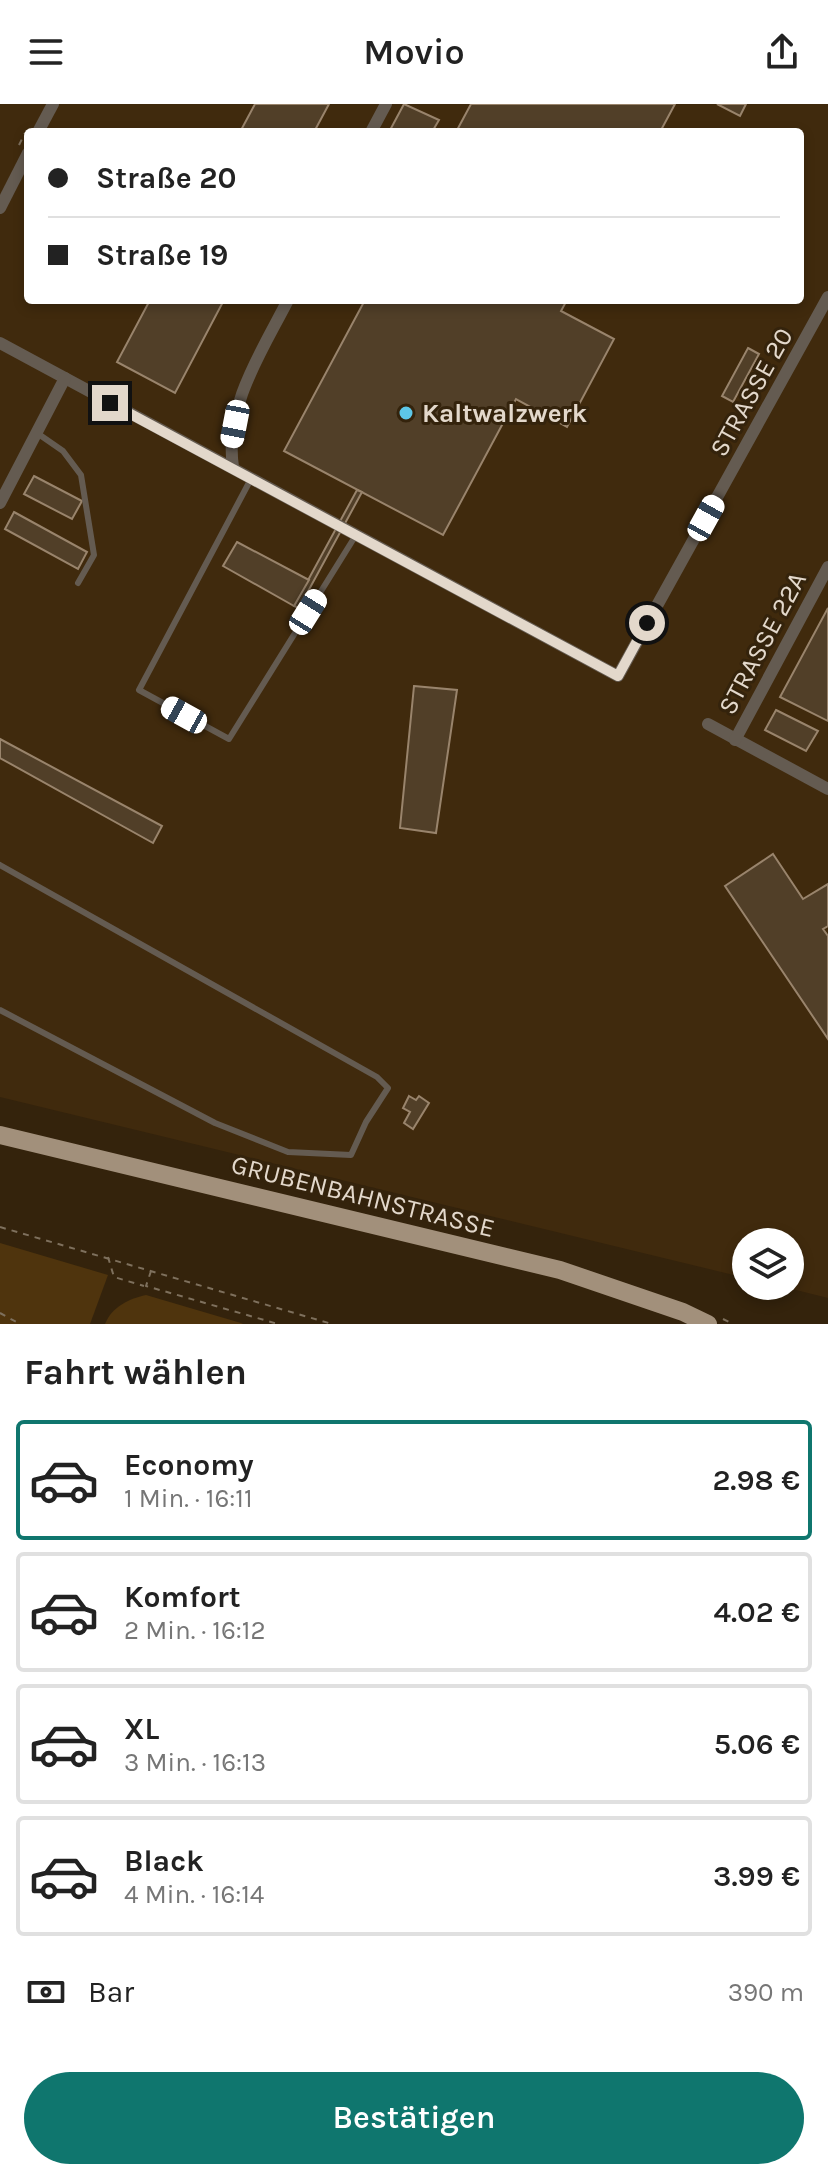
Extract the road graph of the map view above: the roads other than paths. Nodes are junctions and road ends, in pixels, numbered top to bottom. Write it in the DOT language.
graph roads {
  1 [pos="53,104"];
  2 [pos="386,104"];
  3 [pos="35,128"];
  4 [pos="373,128"];
  5 [pos="24,161"];
  6 [pos="0,208"];
  7 [pos="828,297"];
  8 [pos="286,304"];
  9 [pos="824,313"];
  10 [pos="0,343"];
  11 [pos="65,378"];
  12 [pos="37,433"];
  13 [pos="233,467"];
  14 [pos="252,477"];
  15 [pos="0,503"];
  16 [pos="356,535"];
  17 [pos="828,567"];
  18 [pos="78,583"];
  19 [pos="708,724"];
  20 [pos="735,740"];
  21 [pos="828,789"];
  22 [pos="0,865"];
  23 [pos="0,1010"];
  24 [pos="0,1135"];
  25 [pos="704,1322"];
  1 -- 3 [label="street"];
  2 -- 4 [label="street"];
  5 -- 6 [label="street"];
  7 -- 9 [label="street, STRASSE 20"];
  8 -- 13 [label="street"];
  9 -- 16 [label="street, STRASSE 20"];
  10 -- 11 [label="street"];
  11 -- 12 [label="street"];
  11 -- 13 [label="street"];
  12 -- 15 [label="street"];
  12 -- 18 [label="lane"];
  13 -- 14 [label="street"];
  14 -- 16 [label="street"];
  14 -- 16 [label="lane"];
  17 -- 20 [label="street, STRASSE 22A"];
  19 -- 20 [label="street"];
  20 -- 21 [label="street"];
  22 -- 23 [label="lane"];
  24 -- 25 [label="main road, GRUBENBAHNSTRASSE"];
}
